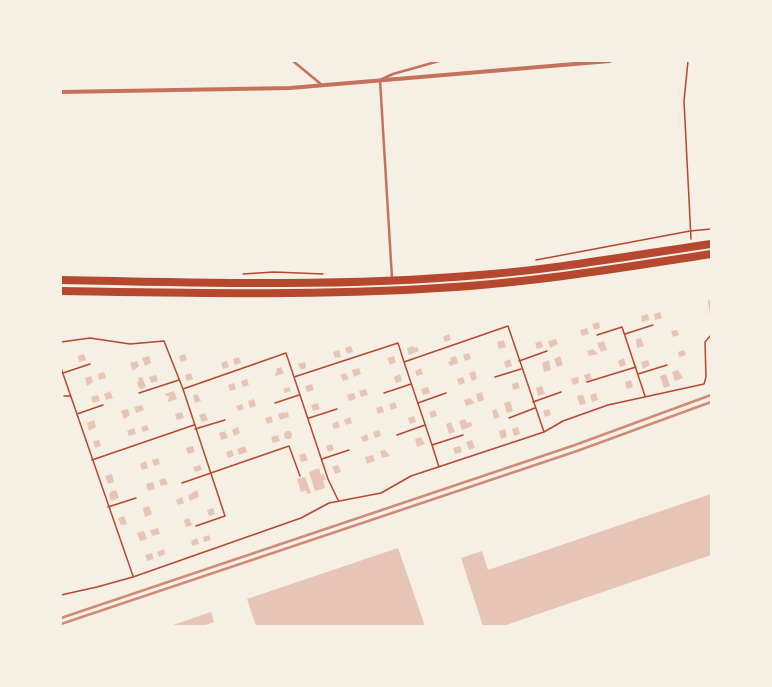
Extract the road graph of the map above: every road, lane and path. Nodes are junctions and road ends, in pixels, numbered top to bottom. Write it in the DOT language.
graph roads {
  1 [pos="293,61"];
  2 [pos="439,61"];
  3 [pos="610,61"];
  4 [pos="688,61"];
  5 [pos="380,80"];
  6 [pos="323,86"];
  7 [pos="61,92"];
  8 [pos="711,244"];
  9 [pos="692,247"];
  10 [pos="711,254"];
  11 [pos="61,280"];
  12 [pos="392,280"];
  13 [pos="61,291"];
  14 [pos="653,325"];
  15 [pos="624,334"];
  16 [pos="597,335"];
  17 [pos="711,335"];
  18 [pos="61,342"];
  19 [pos="547,351"];
  20 [pos="520,361"];
  21 [pos="404,362"];
  22 [pos="90,364"];
  23 [pos="666,365"];
  24 [pos="636,367"];
  25 [pos="61,368"];
  26 [pos="522,368"];
  27 [pos="63,374"];
  28 [pos="638,374"];
  29 [pos="294,377"];
  30 [pos="495,377"];
  31 [pos="179,380"];
  32 [pos="587,382"];
  33 [pos="412,384"];
  34 [pos="183,389"];
  35 [pos="561,392"];
  36 [pos="139,393"];
  37 [pos="384,393"];
  38 [pos="446,393"];
  39 [pos="300,394"];
  40 [pos="64,396"];
  41 [pos="71,396"];
  42 [pos="645,396"];
  43 [pos="533,402"];
  44 [pos="275,403"];
  45 [pos="418,403"];
  46 [pos="103,405"];
  47 [pos="337,408"];
  48 [pos="536,408"];
  49 [pos="77,414"];
  50 [pos="308,418"];
  51 [pos="509,418"];
  52 [pos="225,420"];
  53 [pos="194,425"];
  54 [pos="426,425"];
  55 [pos="196,429"];
  56 [pos="544,432"];
  57 [pos="397,435"];
  58 [pos="463,435"];
  59 [pos="432,446"];
  60 [pos="349,450"];
  61 [pos="321,459"];
  62 [pos="92,460"];
  63 [pos="439,467"];
  64 [pos="210,473"];
  65 [pos="300,476"];
  66 [pos="182,483"];
  67 [pos="136,498"];
  68 [pos="338,500"];
  69 [pos="108,507"];
  70 [pos="196,526"];
  71 [pos="133,577"];
  72 [pos="61,595"];
  1 -- 6 [label="lane"];
  2 -- 5 [label="lane"];
  3 -- 5 [label="street"];
  4 -- 9 [label="path"];
  5 -- 6 [label="street"];
  5 -- 12 [label="lane"];
  6 -- 7 [label="street"];
  8 -- 9 [label="main road"];
  9 -- 12 [label="main road"];
  10 -- 13 [label="main road"];
  11 -- 12 [label="main road"];
  14 -- 15 [label="path"];
  15 -- 16 [label="path"];
  15 -- 24 [label="path"];
  17 -- 42 [label="path"];
  18 -- 31 [label="path"];
  19 -- 20 [label="path"];
  20 -- 21 [label="path"];
  20 -- 26 [label="path"];
  21 -- 29 [label="path"];
  21 -- 33 [label="path"];
  22 -- 27 [label="path"];
  23 -- 28 [label="path"];
  24 -- 28 [label="path"];
  24 -- 32 [label="path"];
  25 -- 27 [label="path"];
  26 -- 30 [label="path"];
  26 -- 43 [label="path"];
  27 -- 41 [label="path"];
  28 -- 42 [label="path"];
  29 -- 34 [label="path"];
  29 -- 39 [label="path"];
  31 -- 34 [label="path"];
  31 -- 36 [label="path"];
  33 -- 37 [label="path"];
  33 -- 45 [label="path"];
  34 -- 53 [label="path"];
  35 -- 43 [label="path"];
  38 -- 45 [label="path"];
  39 -- 44 [label="path"];
  39 -- 50 [label="path"];
  40 -- 41 [label="path"];
  41 -- 49 [label="path"];
  42 -- 56 [label="path"];
  43 -- 48 [label="path"];
  45 -- 54 [label="path"];
  46 -- 49 [label="path"];
  47 -- 50 [label="path"];
  48 -- 51 [label="path"];
  48 -- 56 [label="path"];
  49 -- 62 [label="path"];
  50 -- 61 [label="path"];
  52 -- 55 [label="path"];
  53 -- 55 [label="path"];
  53 -- 62 [label="path"];
  54 -- 57 [label="path"];
  54 -- 59 [label="path"];
  55 -- 64 [label="path"];
  56 -- 63 [label="path"];
  58 -- 59 [label="path"];
  59 -- 63 [label="path"];
  60 -- 61 [label="path"];
  61 -- 68 [label="path"];
  62 -- 69 [label="path"];
  63 -- 68 [label="path"];
  64 -- 65 [label="path"];
  64 -- 66 [label="path"];
  64 -- 70 [label="path"];
  67 -- 69 [label="path"];
  68 -- 71 [label="path"];
  69 -- 71 [label="path"];
  71 -- 72 [label="path"];
}
